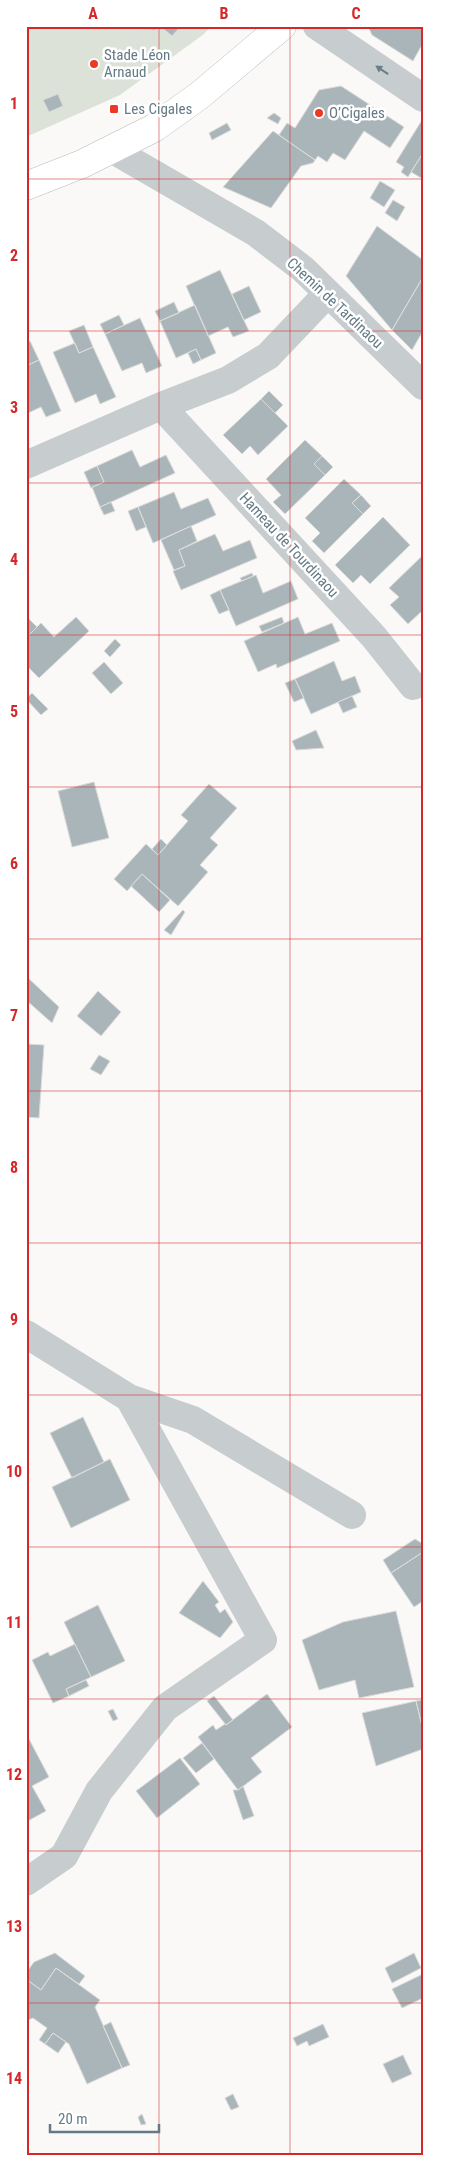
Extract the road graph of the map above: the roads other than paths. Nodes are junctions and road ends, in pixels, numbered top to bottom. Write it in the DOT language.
graph roads {
  1 [pos="282,26"];
  2 [pos="317,26"];
  3 [pos="423,98"];
  4 [pos="113,150"];
  5 [pos="26,186"];
  6 [pos="327,294"];
  7 [pos="423,386"];
  8 [pos="161,406"];
  9 [pos="26,465"];
  10 [pos="413,686"];
  11 [pos="26,1334"];
  12 [pos="129,1398"];
  13 [pos="352,1514"];
  14 [pos="26,1882"];
  1 -- 4 [label="main road"];
  3 -- 2 [label="street, one-way"];
  4 -- 5 [label="main road"];
  4 -- 6 [label="street, Chemin de Tardinaou"];
  6 -- 7 [label="street, Chemin de Tardinaou"];
  6 -- 8 [label="street"];
  8 -- 9 [label="street"];
  8 -- 10 [label="street, Hameau de Tourdinaou"];
  11 -- 12 [label="street"];
  12 -- 13 [label="street"];
  12 -- 14 [label="street"];
}
